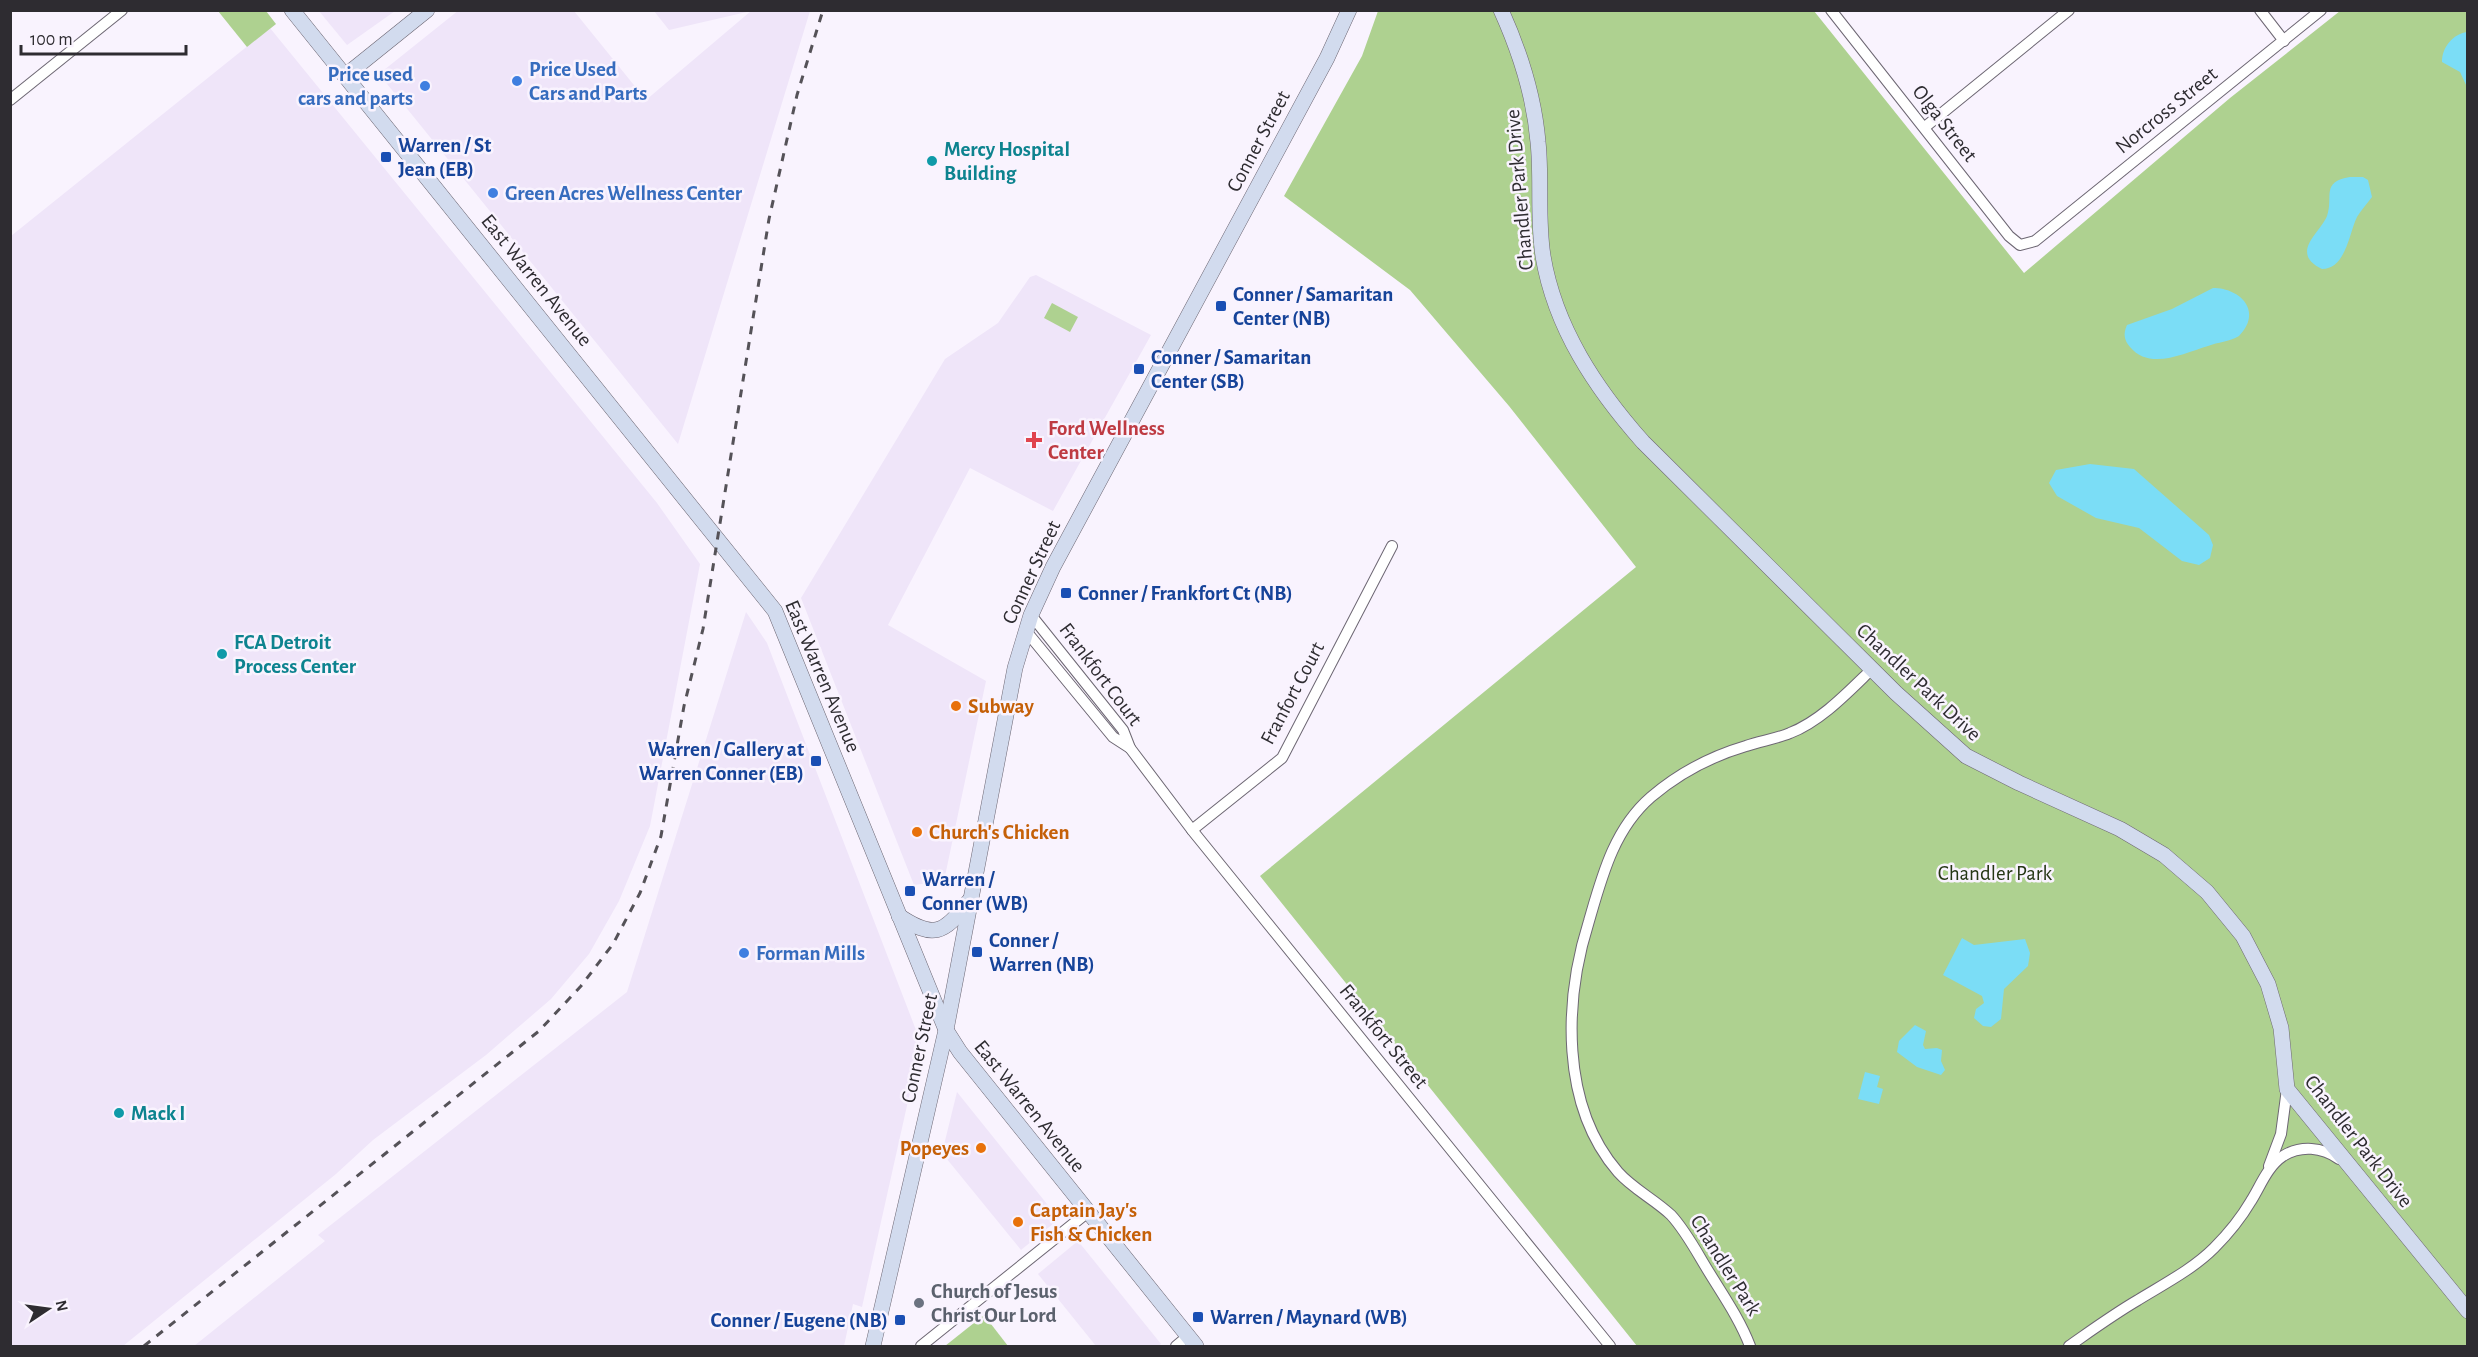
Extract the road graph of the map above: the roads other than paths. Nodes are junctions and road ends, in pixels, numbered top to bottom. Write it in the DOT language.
graph roads {
  1 [pos="122,10"];
  2 [pos="292,10"];
  3 [pos="427,10"];
  4 [pos="1349,10"];
  5 [pos="1501,10"];
  6 [pos="1831,10"];
  7 [pos="2069,10"];
  8 [pos="2260,10"];
  9 [pos="2321,10"];
  10 [pos="2284,41"];
  11 [pos="345,76"];
  12 [pos="10,100"];
  13 [pos="1924,127"];
  14 [pos="2035,241"];
  15 [pos="1392,546"];
  16 [pos="1031,615"];
  17 [pos="1026,631"];
  18 [pos="1872,669"];
  19 [pos="1130,748"];
  20 [pos="1192,830"];
  21 [pos="971,898"];
  22 [pos="899,916"];
  23 [pos="946,1030"];
  24 [pos="2287,1089"];
  25 [pos="2351,1168"];
  26 [pos="2265,1175"];
  27 [pos="1088,1212"];
  28 [pos="2468,1311"];
  29 [pos="1192,1342"];
  30 [pos="873,1347"];
  31 [pos="921,1347"];
  32 [pos="1176,1347"];
  33 [pos="1610,1347"];
  34 [pos="1750,1347"];
  35 [pos="2069,1347"];
  1 -- 12 [label="street"];
  2 -- 11 [label="main road, East Warren Avenue"];
  3 -- 11 [label="main road"];
  4 -- 16 [label="main road, Conner Street"];
  5 -- 18 [label="main road, Chandler Park Drive"];
  6 -- 13 [label="street, Olga Street"];
  7 -- 13 [label="street"];
  8 -- 10 [label="street"];
  9 -- 10 [label="street, Norcross Street"];
  10 -- 14 [label="street, Norcross Street"];
  11 -- 22 [label="main road, East Warren Avenue"];
  13 -- 14 [label="street, Olga Street"];
  15 -- 20 [label="street, Franfort Court"];
  16 -- 17 [label="main road, Conner Street"];
  16 -- 19 [label="street, Frankfort Court"];
  17 -- 19 [label="street, Frankfort Court"];
  17 -- 21 [label="main road, Conner Street"];
  18 -- 24 [label="main road, Chandler Park Drive"];
  18 -- 34 [label="street, Chandler Park"];
  19 -- 20 [label="street, Frankfort Street"];
  20 -- 33 [label="street, Frankfort Street"];
  21 -- 22 [label="main road"];
  21 -- 23 [label="main road, Conner Street"];
  22 -- 23 [label="main road, East Warren Avenue"];
  23 -- 27 [label="main road, East Warren Avenue"];
  23 -- 30 [label="main road, Conner Street"];
  24 -- 25 [label="main road, Chandler Park Drive"];
  24 -- 26 [label="street"];
  25 -- 26 [label="street"];
  25 -- 28 [label="main road, Chandler Park Drive"];
  26 -- 35 [label="street"];
  27 -- 29 [label="main road, East Warren Avenue"];
  27 -- 31 [label="street"];
  29 -- 32 [label="street"];
}
